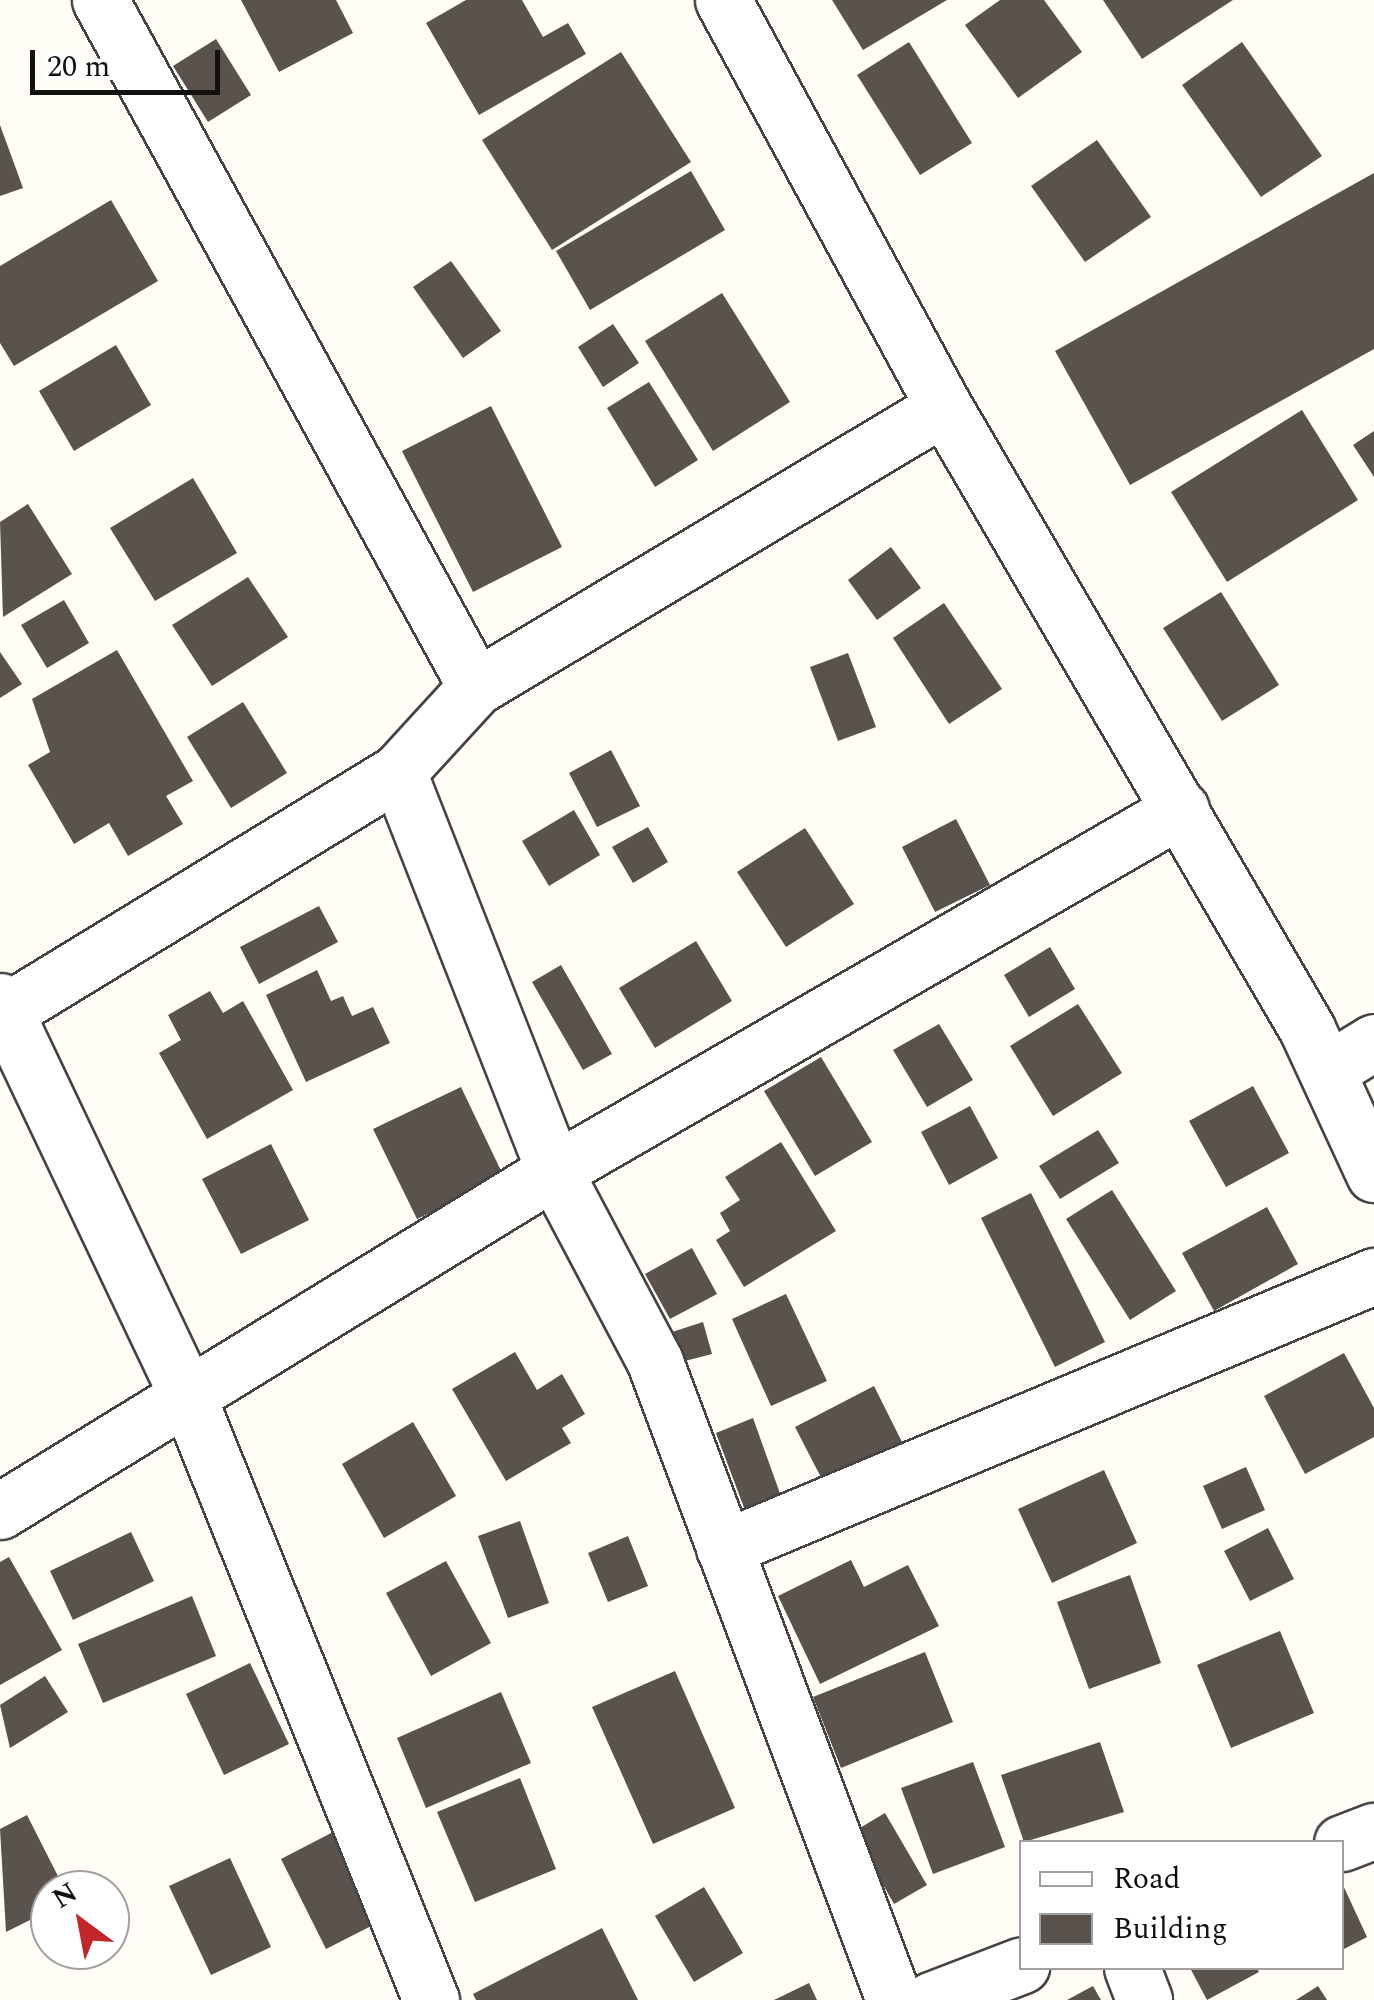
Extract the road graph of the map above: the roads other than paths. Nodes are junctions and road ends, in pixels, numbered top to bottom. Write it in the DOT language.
graph roads {
  1 [pos="100,0"];
  2 [pos="723,0"];
  3 [pos="944,406"];
  4 [pos="476,687"];
  5 [pos="398,772"];
  6 [pos="1181,808"];
  7 [pos="2,1009"];
  8 [pos="1374,1042"];
  9 [pos="1327,1071"];
  10 [pos="554,1171"];
  11 [pos="1374,1174"];
  12 [pos="1374,1276"];
  13 [pos="190,1402"];
  14 [pos="0,1510"];
  15 [pos="724,1548"];
  16 [pos="1374,1830"];
  17 [pos="1344,1842"];
  18 [pos="1019,1967"];
  19 [pos="1133,1970"];
  20 [pos="431,2000"];
  21 [pos="894,2000"];
  22 [pos="931,2000"];
  23 [pos="1144,2000"];
  1 -- 4 [label="street"];
  2 -- 3 [label="street"];
  3 -- 4 [label="street"];
  3 -- 6 [label="street"];
  4 -- 5 [label="street"];
  5 -- 7 [label="street"];
  5 -- 10 [label="street"];
  6 -- 9 [label="street"];
  6 -- 10 [label="street"];
  7 -- 13 [label="street"];
  8 -- 9 [label="street"];
  9 -- 11 [label="street"];
  10 -- 13 [label="street"];
  10 -- 15 [label="street"];
  12 -- 15 [label="street"];
  13 -- 14 [label="street"];
  13 -- 20 [label="street"];
  15 -- 21 [label="street"];
  16 -- 17 [label="street"];
  18 -- 22 [label="street"];
  19 -- 23 [label="street"];
}
